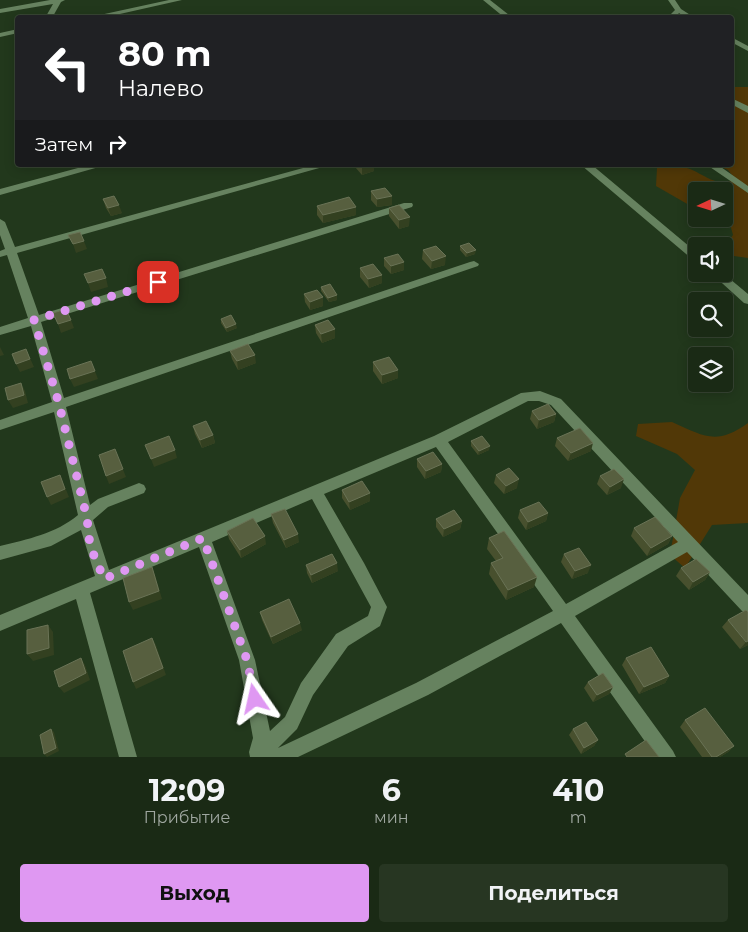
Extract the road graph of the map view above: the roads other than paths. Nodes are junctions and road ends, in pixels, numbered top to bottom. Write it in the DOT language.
graph roads {
  1 [pos="60,0"];
  2 [pos="178,0"];
  3 [pos="486,0"];
  4 [pos="671,0"];
  5 [pos="679,10"];
  6 [pos="0,11"];
  7 [pos="50,15"];
  8 [pos="104,15"];
  9 [pos="506,15"];
  10 [pos="673,15"];
  11 [pos="687,15"];
  12 [pos="15,32"];
  13 [pos="0,35"];
  14 [pos="734,42"];
  15 [pos="748,49"];
  16 [pos="734,102"];
  17 [pos="748,110"];
  18 [pos="92,167"];
  19 [pos="318,167"];
  20 [pos="588,167"];
  21 [pos="715,167"];
  22 [pos="748,190"];
  23 [pos="0,192"];
  24 [pos="408,206"];
  25 [pos="0,222"];
  26 [pos="688,250"];
  27 [pos="6,252"];
  28 [pos="474,264"];
  29 [pos="727,282"];
  30 [pos="748,300"];
  31 [pos="34,320"];
  32 [pos="0,331"];
  33 [pos="59,404"];
  34 [pos="0,425"];
  35 [pos="439,440"];
  36 [pos="139,489"];
  37 [pos="315,491"];
  38 [pos="87,518"];
  39 [pos="203,538"];
  40 [pos="689,543"];
  41 [pos="0,553"];
  42 [pos="104,579"];
  43 [pos="81,588"];
  44 [pos="748,606"];
  45 [pos="565,613"];
  46 [pos="0,623"];
  47 [pos="257,755"];
  48 [pos="128,757"];
  49 [pos="278,757"];
  50 [pos="667,757"];
  1 -- 6 [label="street"];
  1 -- 7 [label="street"];
  2 -- 8 [label="street"];
  3 -- 9 [label="street"];
  4 -- 5 [label="street"];
  5 -- 10 [label="street"];
  5 -- 11 [label="street"];
  12 -- 13 [label="street"];
  14 -- 15 [label="street"];
  16 -- 17 [label="street"];
  18 -- 23 [label="street"];
  19 -- 27 [label="street"];
  20 -- 26 [label="street"];
  21 -- 22 [label="street"];
  24 -- 31 [label="street"];
  25 -- 27 [label="street"];
  27 -- 31 [label="street"];
  28 -- 33 [label="street"];
  29 -- 30 [label="street"];
  31 -- 32 [label="street"];
  31 -- 33 [label="street"];
  33 -- 34 [label="street"];
  33 -- 38 [label="street"];
  35 -- 37 [label="street"];
  35 -- 40 [label="street"];
  35 -- 45 [label="street"];
  36 -- 38 [label="street"];
  37 -- 39 [label="street"];
  37 -- 47 [label="street"];
  38 -- 41 [label="street"];
  38 -- 42 [label="street"];
  39 -- 42 [label="street"];
  39 -- 47 [label="street"];
  40 -- 44 [label="street"];
  40 -- 45 [label="street"];
  42 -- 43 [label="street"];
  43 -- 46 [label="street"];
  43 -- 48 [label="street"];
  45 -- 49 [label="street"];
  45 -- 50 [label="street"];
}
